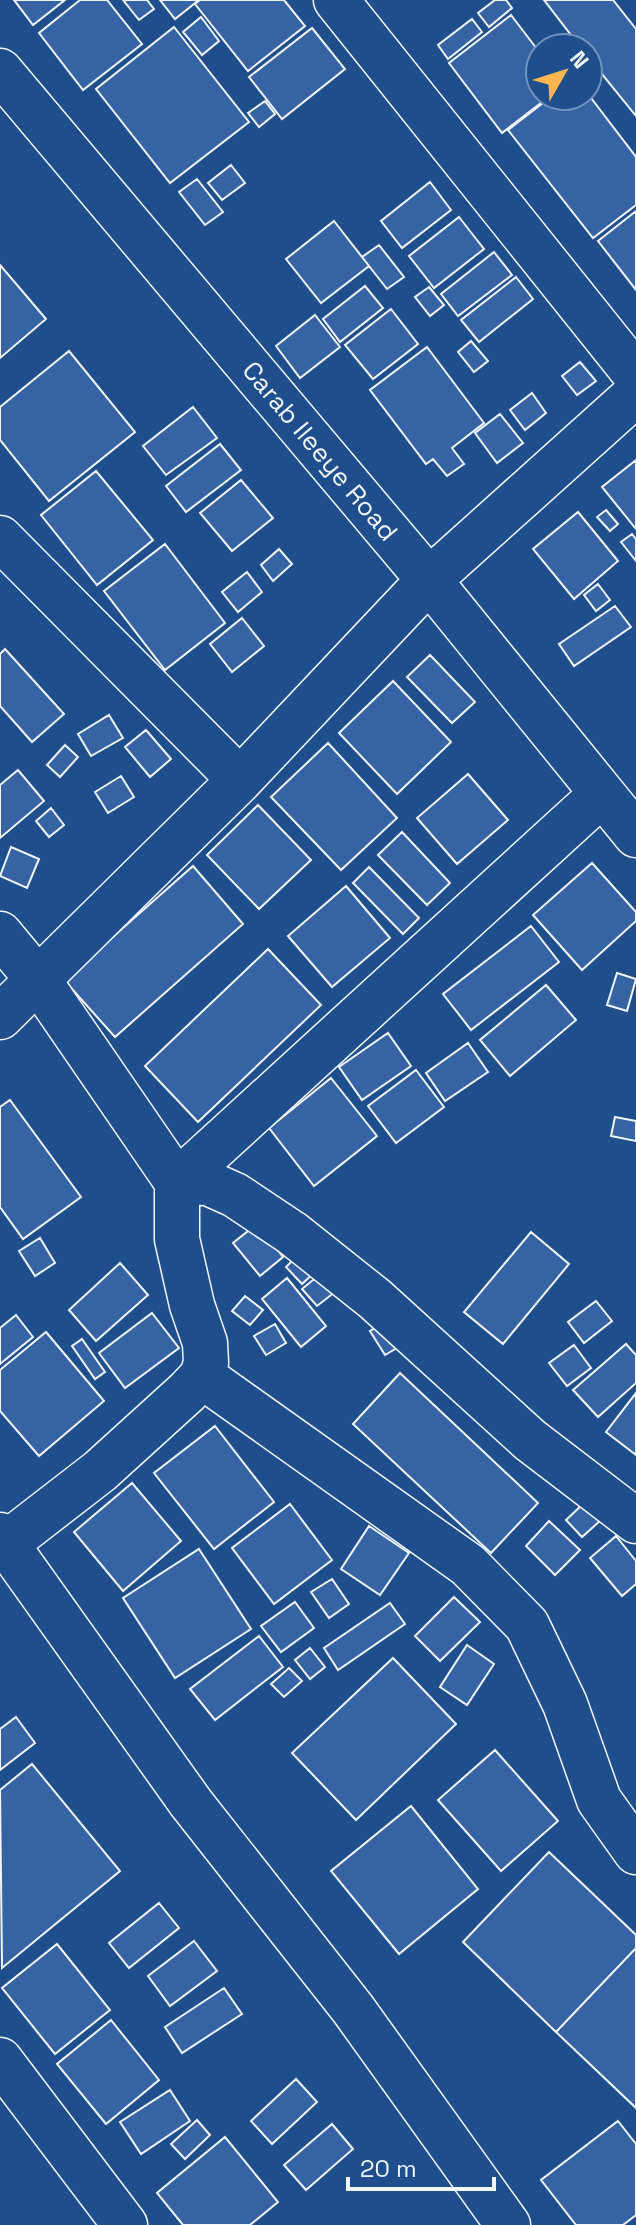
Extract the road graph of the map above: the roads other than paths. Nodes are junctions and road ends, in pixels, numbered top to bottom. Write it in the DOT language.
graph roads {
  1 [pos="336,0"];
  2 [pos="0,71"];
  3 [pos="636,375"];
  4 [pos="636,394"];
  5 [pos="0,538"];
  6 [pos="429,580"];
  7 [pos="240,780"];
  8 [pos="602,794"];
  9 [pos="636,835"];
  10 [pos="0,934"];
  11 [pos="39,981"];
  12 [pos="0,1017"];
  13 [pos="177,1182"];
  14 [pos="202,1376"];
  15 [pos="636,1521"];
  16 [pos="3,1539"];
  17 [pos="636,1852"];
  18 [pos="0,2060"];
  19 [pos="125,2225"];
  20 [pos="508,2225"];
  1 -- 3 [label="street"];
  2 -- 6 [label="street, Carab Ileeye Road"];
  4 -- 6 [label="street"];
  5 -- 7 [label="street"];
  6 -- 7 [label="street"];
  6 -- 8 [label="street, Carab Ileeye Road"];
  7 -- 11 [label="street"];
  8 -- 9 [label="street, Carab Ileeye Road"];
  8 -- 13 [label="street"];
  10 -- 11 [label="street"];
  11 -- 12 [label="street"];
  11 -- 13 [label="street"];
  13 -- 14 [label="street"];
  13 -- 15 [label="street"];
  14 -- 16 [label="street"];
  14 -- 17 [label="street"];
  16 -- 20 [label="street"];
  18 -- 19 [label="street"];
}
